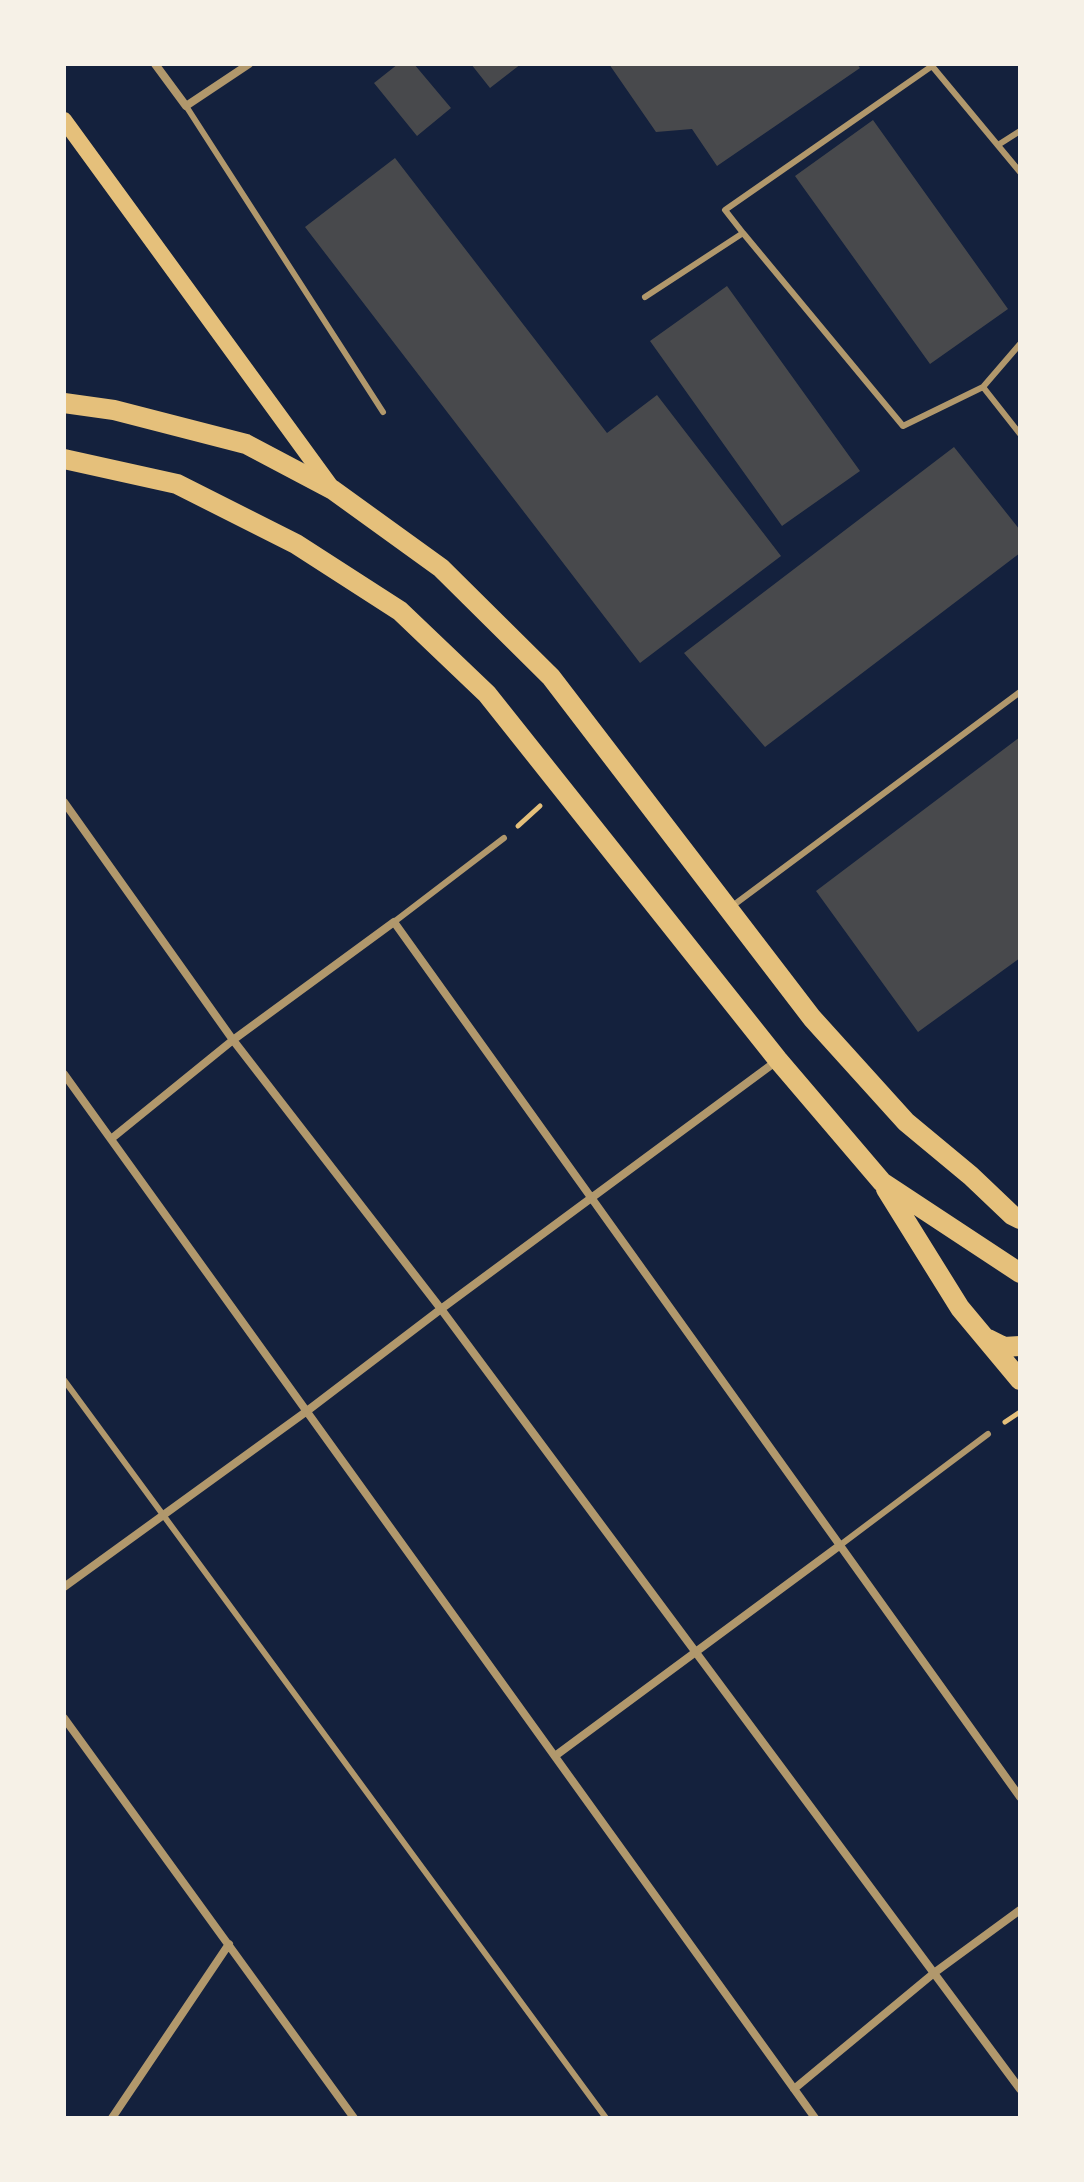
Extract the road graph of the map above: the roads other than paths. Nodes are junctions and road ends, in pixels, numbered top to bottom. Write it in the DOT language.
graph roads {
  1 [pos="155,64"];
  2 [pos="249,64"];
  3 [pos="931,65"];
  4 [pos="186,106"];
  5 [pos="64,120"];
  6 [pos="1020,131"];
  7 [pos="998,145"];
  8 [pos="1020,172"];
  9 [pos="743,233"];
  10 [pos="645,297"];
  11 [pos="1020,344"];
  12 [pos="983,387"];
  13 [pos="64,403"];
  14 [pos="383,412"];
  15 [pos="1020,434"];
  16 [pos="64,459"];
  17 [pos="333,490"];
  18 [pos="1020,692"];
  19 [pos="64,802"];
  20 [pos="504,838"];
  21 [pos="728,909"];
  22 [pos="394,922"];
  23 [pos="233,1040"];
  24 [pos="778,1060"];
  25 [pos="64,1074"];
  26 [pos="111,1139"];
  27 [pos="882,1182"];
  28 [pos="591,1199"];
  29 [pos="1016,1217"];
  30 [pos="1020,1237"];
  31 [pos="1020,1273"];
  32 [pos="441,1309"];
  33 [pos="984,1337"];
  34 [pos="1020,1346"];
  35 [pos="64,1380"];
  36 [pos="1020,1380"];
  37 [pos="307,1411"];
  38 [pos="988,1434"];
  39 [pos="164,1515"];
  40 [pos="839,1546"];
  41 [pos="64,1587"];
  42 [pos="697,1652"];
  43 [pos="64,1718"];
  44 [pos="555,1756"];
  45 [pos="1020,1797"];
  46 [pos="1020,1910"];
  47 [pos="229,1944"];
  48 [pos="934,1973"];
  49 [pos="794,2089"];
  50 [pos="1020,2089"];
  51 [pos="112,2118"];
  52 [pos="354,2118"];
  53 [pos="606,2118"];
  54 [pos="815,2118"];
  1 -- 4 [label="street"];
  2 -- 4 [label="street"];
  3 -- 7 [label="lane"];
  3 -- 9 [label="lane"];
  4 -- 14 [label="lane"];
  5 -- 17 [label="main road"];
  6 -- 7 [label="lane"];
  7 -- 8 [label="lane"];
  9 -- 10 [label="lane"];
  9 -- 12 [label="lane"];
  11 -- 12 [label="lane"];
  12 -- 15 [label="lane"];
  13 -- 17 [label="main road"];
  16 -- 24 [label="main road"];
  17 -- 21 [label="main road"];
  18 -- 21 [label="lane"];
  19 -- 23 [label="street"];
  20 -- 22 [label="lane"];
  21 -- 29 [label="main road"];
  22 -- 23 [label="street"];
  22 -- 28 [label="street"];
  23 -- 26 [label="street"];
  23 -- 32 [label="street"];
  24 -- 27 [label="main road"];
  24 -- 28 [label="street"];
  25 -- 26 [label="street"];
  26 -- 37 [label="street"];
  27 -- 31 [label="main road"];
  27 -- 33 [label="main road"];
  28 -- 32 [label="street"];
  28 -- 40 [label="street"];
  29 -- 30 [label="main road"];
  32 -- 37 [label="street"];
  32 -- 42 [label="street"];
  33 -- 34 [label="main road"];
  33 -- 36 [label="main road"];
  35 -- 39 [label="lane"];
  37 -- 39 [label="street"];
  37 -- 44 [label="street"];
  38 -- 40 [label="lane"];
  39 -- 41 [label="street"];
  39 -- 53 [label="lane"];
  40 -- 42 [label="street"];
  40 -- 45 [label="street"];
  42 -- 44 [label="street"];
  42 -- 48 [label="street"];
  43 -- 47 [label="street"];
  44 -- 49 [label="street"];
  46 -- 48 [label="street"];
  47 -- 51 [label="street"];
  47 -- 52 [label="street"];
  48 -- 49 [label="street"];
  48 -- 50 [label="street"];
  49 -- 54 [label="street"];
}
